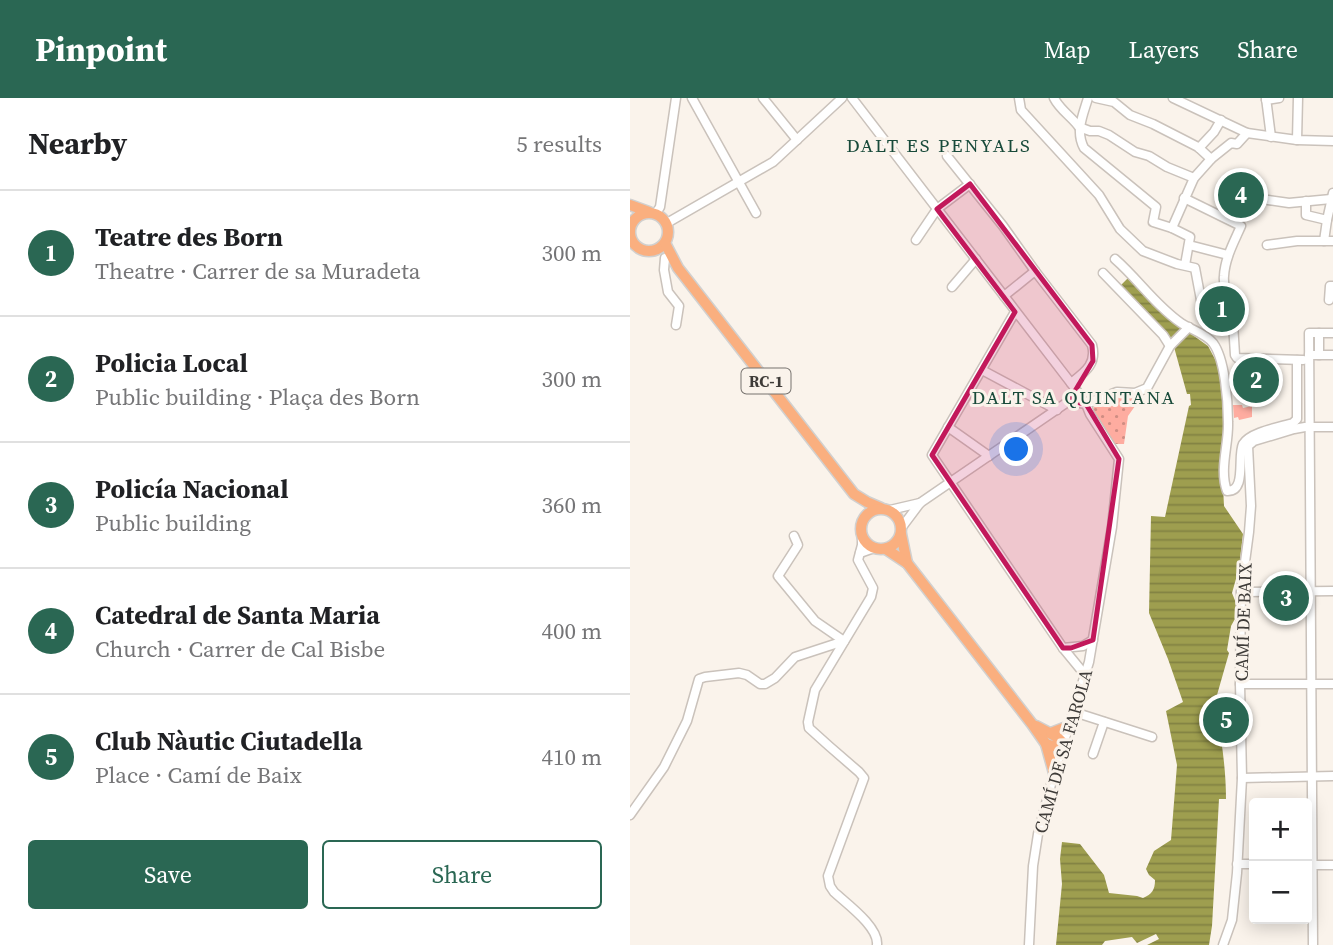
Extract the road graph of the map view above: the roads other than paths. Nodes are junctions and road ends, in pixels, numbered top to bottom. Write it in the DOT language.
graph roads {
  1 [pos="676,98"];
  2 [pos="692,98"];
  3 [pos="763,98"];
  4 [pos="772,98"];
  5 [pos="842,98"];
  6 [pos="1019,98"];
  7 [pos="1054,98"];
  8 [pos="1088,98"];
  9 [pos="1096,98"];
  10 [pos="1173,98"];
  11 [pos="1279,98"];
  12 [pos="1298,98"];
  13 [pos="1266,99"];
  14 [pos="855,100"];
  15 [pos="1114,100"];
  16 [pos="772,109"];
  17 [pos="1221,120"];
  18 [pos="1079,127"];
  19 [pos="1247,133"];
  20 [pos="1271,136"];
  21 [pos="797,139"];
  22 [pos="1297,140"];
  23 [pos="1333,141"];
  24 [pos="1199,148"];
  25 [pos="947,156"];
  26 [pos="1211,159"];
  27 [pos="1194,178"];
  28 [pos="739,180"];
  29 [pos="970,184"];
  30 [pos="1332,196"];
  31 [pos="1184,198"];
  32 [pos="1268,200"];
  33 [pos="1306,201"];
  34 [pos="630,205"];
  35 [pos="937,209"];
  36 [pos="756,212"];
  37 [pos="653,213"];
  38 [pos="1327,220"];
  39 [pos="631,222"];
  40 [pos="667,223"];
  41 [pos="1171,228"];
  42 [pos="916,240"];
  43 [pos="631,241"];
  44 [pos="1189,241"];
  45 [pos="1329,241"];
  46 [pos="665,243"];
  47 [pos="1267,244"];
  48 [pos="652,251"];
  49 [pos="1228,255"];
  50 [pos="665,258"];
  51 [pos="976,259"];
  52 [pos="1115,260"];
  53 [pos="1185,265"];
  54 [pos="678,268"];
  55 [pos="1035,271"];
  56 [pos="1103,273"];
  57 [pos="1333,286"];
  58 [pos="952,287"];
  59 [pos="1004,296"];
  60 [pos="1329,300"];
  61 [pos="1229,303"];
  62 [pos="1015,312"];
  63 [pos="676,325"];
  64 [pos="1187,328"];
  65 [pos="1319,333"];
  66 [pos="1333,333"];
  67 [pos="1171,345"];
  68 [pos="1319,355"];
  69 [pos="1333,355"];
  70 [pos="1309,357"];
  71 [pos="1297,360"];
  72 [pos="982,370"];
  73 [pos="1073,385"];
  74 [pos="1069,401"];
  75 [pos="1086,404"];
  76 [pos="1056,410"];
  77 [pos="948,427"];
  78 [pos="1309,427"];
  79 [pos="1333,427"];
  80 [pos="989,456"];
  81 [pos="951,482"];
  82 [pos="854,494"];
  83 [pos="920,503"];
  84 [pos="886,509"];
  85 [pos="862,531"];
  86 [pos="902,531"];
  87 [pos="794,536"];
  88 [pos="874,548"];
  89 [pos="886,549"];
  90 [pos="860,554"];
  91 [pos="907,563"];
  92 [pos="1311,591"];
  93 [pos="1333,591"];
  94 [pos="1241,592"];
  95 [pos="1093,640"];
  96 [pos="844,641"];
  97 [pos="1063,648"];
  98 [pos="1086,676"];
  99 [pos="1240,684"];
  100 [pos="1311,684"];
  101 [pos="1333,684"];
  102 [pos="1074,712"];
  103 [pos="1104,722"];
  104 [pos="1032,724"];
  105 [pos="1069,726"];
  106 [pos="1051,733"];
  107 [pos="1152,737"];
  108 [pos="1063,743"];
  109 [pos="1046,744"];
  110 [pos="1093,754"];
  111 [pos="1054,773"];
  112 [pos="1312,776"];
  113 [pos="1333,776"];
  114 [pos="1242,778"];
  115 [pos="630,815"];
  116 [pos="1310,861"];
  117 [pos="1237,864"];
  118 [pos="1249,864"];
  119 [pos="1312,864"];
  120 [pos="1333,865"];
  121 [pos="1312,918"];
  122 [pos="877,945"];
  123 [pos="1030,945"];
  124 [pos="1223,945"];
  125 [pos="1313,945"];
  1 -- 37 [label="street"];
  2 -- 28 [label="street"];
  3 -- 16 [label="street"];
  4 -- 16 [label="street"];
  5 -- 21 [label="street"];
  6 -- 53 [label="street"];
  7 -- 18 [label="street"];
  8 -- 18 [label="street"];
  9 -- 15 [label="street"];
  10 -- 17 [label="street"];
  11 -- 13 [label="street"];
  12 -- 22 [label="street"];
  13 -- 20 [label="street"];
  14 -- 35 [label="street"];
  15 -- 24 [label="street"];
  16 -- 21 [label="street"];
  17 -- 19 [label="street"];
  17 -- 24 [label="street"];
  18 -- 27 [label="street"];
  18 -- 41 [label="street"];
  19 -- 20 [label="street"];
  19 -- 26 [label="street"];
  20 -- 22 [label="street"];
  21 -- 28 [label="street"];
  22 -- 23 [label="street"];
  24 -- 26 [label="street"];
  25 -- 29 [label="street"];
  26 -- 27 [label="street"];
  27 -- 31 [label="street"];
  28 -- 36 [label="street"];
  28 -- 40 [label="street"];
  29 -- 35 [label="street"];
  29 -- 55 [label="street"];
  30 -- 33 [label="street"];
  30 -- 38 [label="street"];
  31 -- 41 [label="street"];
  31 -- 49 [label="street"];
  32 -- 33 [label="street"];
  33 -- 38 [label="street"];
  34 -- 37 [label="main road"];
  35 -- 42 [label="street"];
  35 -- 51 [label="street"];
  37 -- 39 [label="main road, RC-1"];
  37 -- 40 [label="main road"];
  38 -- 45 [label="street"];
  39 -- 43 [label="main road, RC-1"];
  40 -- 46 [label="main road"];
  41 -- 44 [label="street"];
  43 -- 48 [label="main road, RC-1"];
  44 -- 49 [label="street"];
  44 -- 53 [label="street"];
  45 -- 47 [label="street"];
  46 -- 48 [label="main road"];
  46 -- 54 [label="main road, RC-1"];
  48 -- 50 [label="main road, RC-1"];
  49 -- 61 [label="street"];
  50 -- 54 [label="main road, RC-1"];
  50 -- 63 [label="street"];
  51 -- 58 [label="street"];
  51 -- 59 [label="street"];
  52 -- 64 [label="street"];
  53 -- 61 [label="street"];
  54 -- 82 [label="main road, RC-1"];
  55 -- 59 [label="street"];
  55 -- 73 [label="street"];
  56 -- 67 [label="street"];
  57 -- 60 [label="street"];
  59 -- 62 [label="street"];
  61 -- 71 [label="street"];
  62 -- 72 [label="street"];
  62 -- 73 [label="street"];
  64 -- 67 [label="street"];
  64 -- 71 [label="street"];
  65 -- 66 [label="street"];
  65 -- 68 [label="street"];
  65 -- 70 [label="street"];
  67 -- 75 [label="street"];
  68 -- 69 [label="street"];
  68 -- 70 [label="street"];
  70 -- 71 [label="street"];
  70 -- 78 [label="street"];
  72 -- 76 [label="street"];
  72 -- 77 [label="street"];
  73 -- 74 [label="street"];
  73 -- 75 [label="street"];
  74 -- 75 [label="street"];
  74 -- 76 [label="street"];
  75 -- 95 [label="street, CAMÍ DE SA FAROLA"];
  76 -- 80 [label="street"];
  77 -- 80 [label="street"];
  77 -- 81 [label="street"];
  78 -- 79 [label="street"];
  78 -- 92 [label="street"];
  78 -- 94 [label="street, CAMÍ DE BAIX"];
  80 -- 81 [label="street"];
  81 -- 83 [label="street"];
  81 -- 97 [label="street"];
  82 -- 84 [label="main road, RC-1"];
  82 -- 85 [label="main road, RC-1"];
  83 -- 84 [label="street"];
  83 -- 86 [label="street"];
  84 -- 85 [label="main road"];
  84 -- 86 [label="main road, RC-1"];
  85 -- 88 [label="main road"];
  85 -- 90 [label="street"];
  86 -- 89 [label="main road"];
  86 -- 91 [label="main road, RC-1"];
  87 -- 96 [label="street"];
  88 -- 89 [label="main road, RC-1"];
  88 -- 90 [label="street"];
  89 -- 91 [label="main road, RC-1"];
  90 -- 96 [label="street"];
  91 -- 104 [label="main road, RC-1"];
  92 -- 93 [label="street"];
  92 -- 94 [label="street"];
  92 -- 100 [label="street"];
  94 -- 99 [label="street, CAMÍ DE BAIX"];
  95 -- 97 [label="street, CAMÍ DE SA FAROLA"];
  95 -- 98 [label="street, CAMÍ DE SA FAROLA"];
  96 -- 115 [label="street"];
  96 -- 122 [label="street"];
  97 -- 98 [label="street"];
  98 -- 102 [label="street, CAMÍ DE SA FAROLA"];
  99 -- 100 [label="street"];
  99 -- 114 [label="street, CAMÍ DE BAIX"];
  100 -- 101 [label="street"];
  100 -- 112 [label="street"];
  102 -- 103 [label="street"];
  102 -- 105 [label="street, CAMÍ DE SA FAROLA"];
  103 -- 107 [label="street"];
  103 -- 110 [label="street"];
  104 -- 106 [label="main road, RC-1"];
  104 -- 109 [label="main road, RC-1"];
  105 -- 106 [label="main road"];
  105 -- 108 [label="street, CAMÍ DE SA FAROLA"];
  106 -- 108 [label="main road, RC-1"];
  108 -- 109 [label="main road"];
  108 -- 111 [label="street, CAMÍ DE SA FAROLA"];
  109 -- 111 [label="main road, RC-1"];
  111 -- 123 [label="street, CAMÍ DE SA FAROLA"];
  112 -- 113 [label="street"];
  112 -- 114 [label="street"];
  112 -- 116 [label="street"];
  114 -- 117 [label="street, CAMÍ DE BAIX"];
  117 -- 118 [label="street"];
  117 -- 124 [label="street, CAMÍ DE BAIX"];
  119 -- 120 [label="street"];
  121 -- 125 [label="street"];
}
